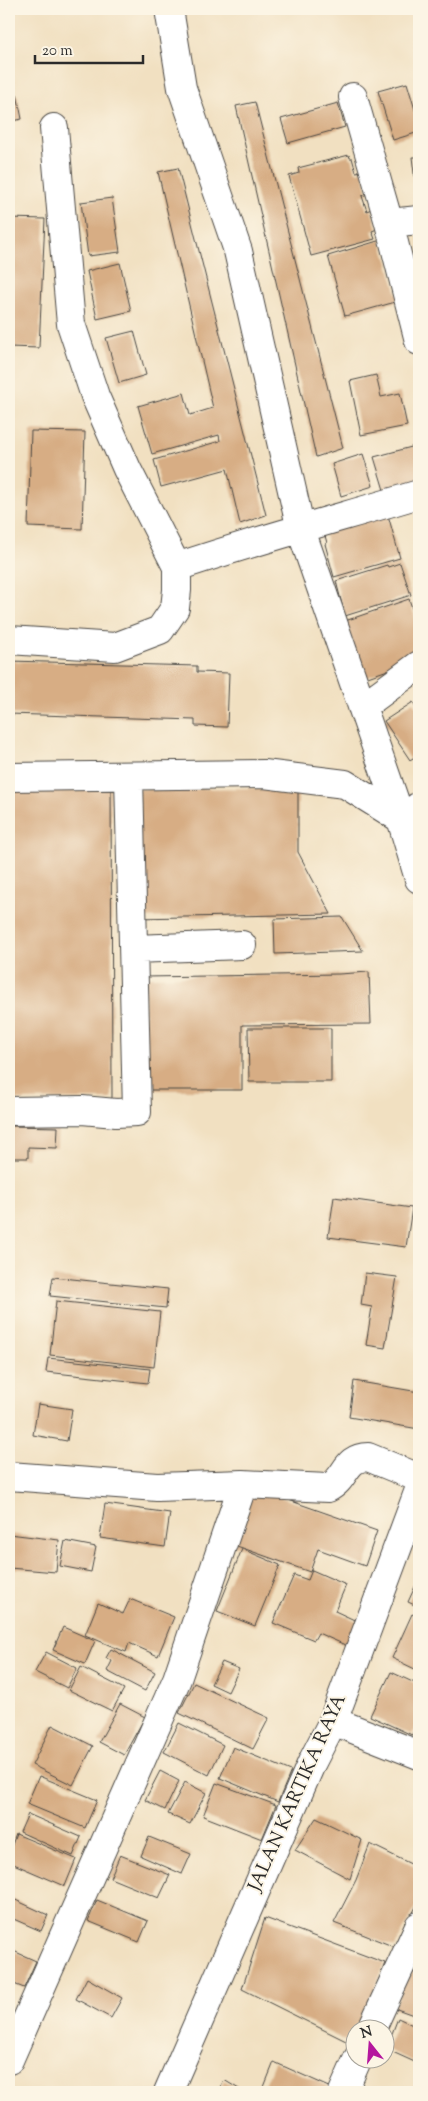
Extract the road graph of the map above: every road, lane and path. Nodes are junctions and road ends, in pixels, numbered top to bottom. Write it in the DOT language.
graph roads {
  1 [pos="169,9"];
  2 [pos="353,98"];
  3 [pos="54,128"];
  4 [pos="419,220"];
  5 [pos="389,223"];
  6 [pos="419,341"];
  7 [pos="419,494"];
  8 [pos="301,530"];
  9 [pos="177,566"];
  10 [pos="9,640"];
  11 [pos="419,665"];
  12 [pos="362,708"];
  13 [pos="129,776"];
  14 [pos="9,777"];
  15 [pos="410,812"];
  16 [pos="419,879"];
  17 [pos="242,945"];
  18 [pos="134,949"];
  19 [pos="9,1111"];
  20 [pos="9,1476"];
  21 [pos="419,1478"];
  22 [pos="244,1484"];
  23 [pos="419,1490"];
  24 [pos="333,1721"];
  25 [pos="419,1756"];
  26 [pos="419,1926"];
  27 [pos="377,2018"];
  28 [pos="9,2060"];
  29 [pos="354,2068"];
  30 [pos="168,2092"];
  31 [pos="343,2092"];
  1 -- 8 [label="street"];
  2 -- 5 [label="street"];
  3 -- 9 [label="street"];
  4 -- 5 [label="street"];
  5 -- 6 [label="street"];
  7 -- 8 [label="street"];
  8 -- 9 [label="street"];
  8 -- 12 [label="street"];
  9 -- 10 [label="street"];
  11 -- 12 [label="street"];
  12 -- 15 [label="street"];
  13 -- 14 [label="street"];
  13 -- 15 [label="street"];
  13 -- 18 [label="street"];
  15 -- 16 [label="street"];
  17 -- 18 [label="street"];
  18 -- 19 [label="street"];
  20 -- 22 [label="street"];
  21 -- 22 [label="street"];
  22 -- 28 [label="street"];
  23 -- 24 [label="street, JALAN KARTIKA RAYA"];
  24 -- 25 [label="street"];
  24 -- 30 [label="street, JALAN KARTIKA RAYA"];
  26 -- 27 [label="street"];
  29 -- 31 [label="street"];
}
